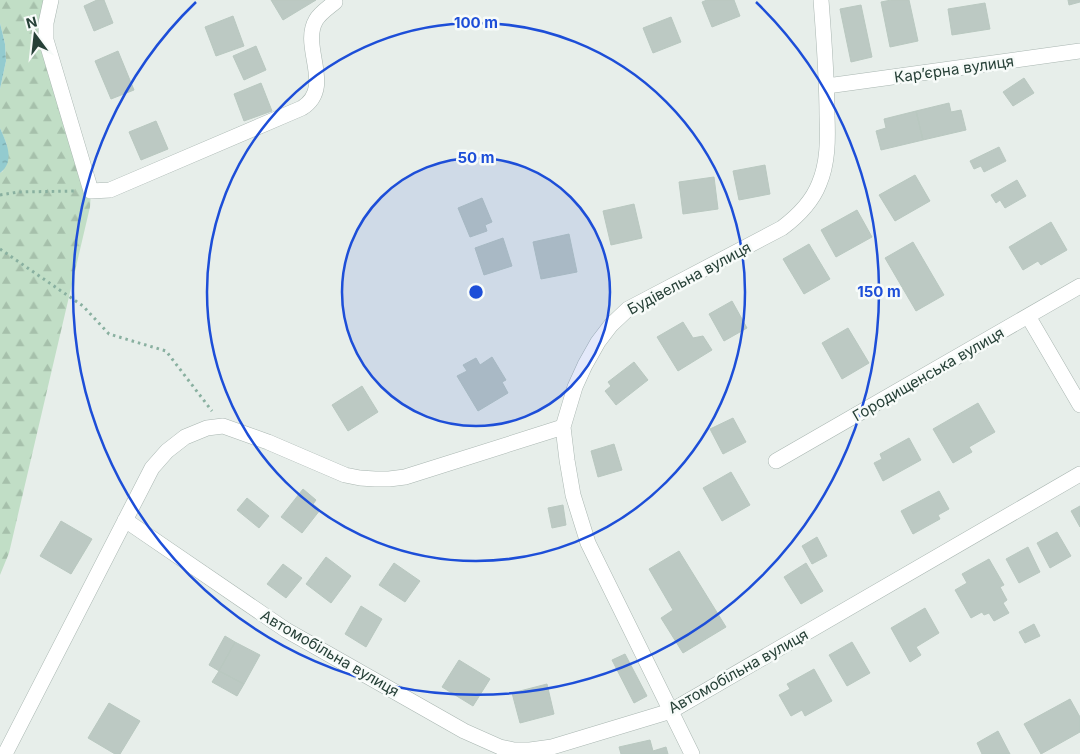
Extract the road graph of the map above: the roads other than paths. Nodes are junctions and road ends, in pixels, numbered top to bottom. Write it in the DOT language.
graph roads {
  1 [pos="51,0"];
  2 [pos="821,0"];
  3 [pos="336,1"];
  4 [pos="1080,51"];
  5 [pos="827,86"];
  6 [pos="1080,286"];
  7 [pos="1028,316"];
  8 [pos="1080,405"];
  9 [pos="563,427"];
  10 [pos="776,461"];
  11 [pos="1080,474"];
  12 [pos="124,520"];
  13 [pos="671,710"];
  14 [pos="5,754"];
  15 [pos="692,754"];
  1 -- 3 [label="street"];
  2 -- 5 [label="street, Будівельна вулиця"];
  4 -- 5 [label="street, Карʼєрна вулиця"];
  5 -- 9 [label="street, Будівельна вулиця"];
  6 -- 7 [label="street, Городищенська вулиця"];
  7 -- 8 [label="street"];
  7 -- 10 [label="street, Городищенська вулиця"];
  9 -- 12 [label="street"];
  9 -- 13 [label="street, Будівельна вулиця"];
  11 -- 13 [label="street, Автомобільна вулиця"];
  12 -- 13 [label="street, Автомобільна вулиця"];
  12 -- 14 [label="street"];
  13 -- 15 [label="street, Будівельна вулиця"];
}
